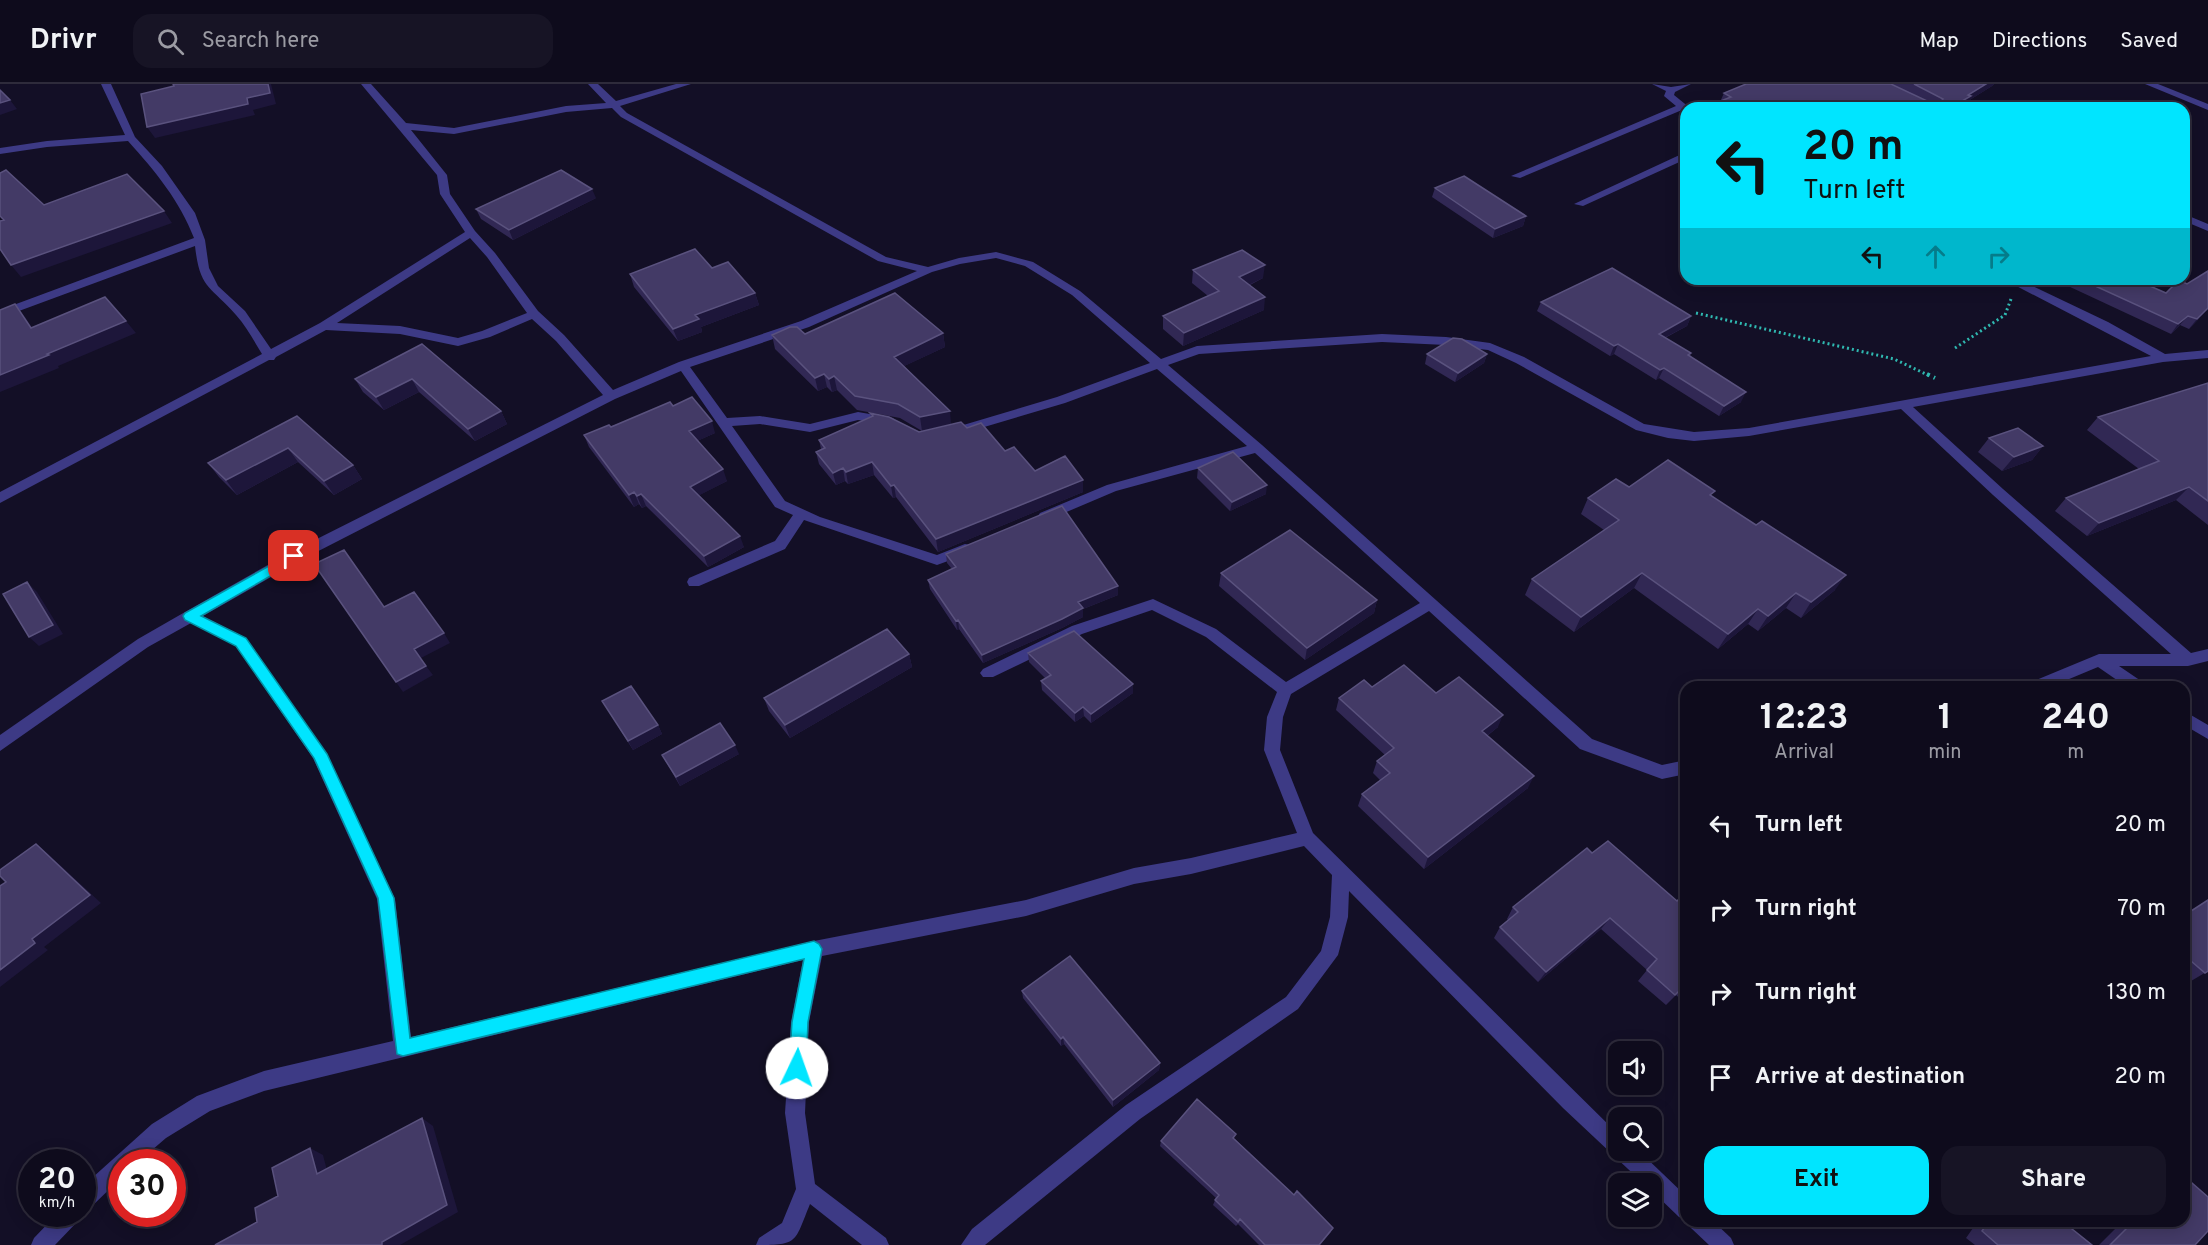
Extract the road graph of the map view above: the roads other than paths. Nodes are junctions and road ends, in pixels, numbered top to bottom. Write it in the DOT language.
graph roads {
  1 [pos="106,84"];
  2 [pos="366,84"];
  3 [pos="593,84"];
  4 [pos="686,84"];
  5 [pos="1658,84"];
  6 [pos="1686,84"];
  7 [pos="2150,84"];
  8 [pos="1671,90"];
  9 [pos="613,105"];
  10 [pos="1680,105"];
  11 [pos="2208,107"];
  12 [pos="1680,110"];
  13 [pos="402,126"];
  14 [pos="131,138"];
  15 [pos="0,151"];
  16 [pos="1680,159"];
  17 [pos="1516,176"];
  18 [pos="1579,204"];
  19 [pos="2190,220"];
  20 [pos="2208,228"];
  21 [pos="471,233"];
  22 [pos="200,240"];
  23 [pos="928,270"];
  24 [pos="2020,285"];
  25 [pos="0,314"];
  26 [pos="534,314"];
  27 [pos="324,326"];
  28 [pos="2208,354"];
  29 [pos="270,357"];
  30 [pos="2163,358"];
  31 [pos="1158,363"];
  32 [pos="683,365"];
  33 [pos="611,396"];
  34 [pos="1904,405"];
  35 [pos="722,423"];
  36 [pos="904,428"];
  37 [pos="954,431"];
  38 [pos="1257,448"];
  39 [pos="0,498"];
  40 [pos="801,514"];
  41 [pos="1035,520"];
  42 [pos="981,542"];
  43 [pos="694,582"];
  44 [pos="1429,604"];
  45 [pos="189,616"];
  46 [pos="2208,656"];
  47 [pos="2099,660"];
  48 [pos="2188,660"];
  49 [pos="988,673"];
  50 [pos="2048,681"];
  51 [pos="2130,681"];
  52 [pos="1285,690"];
  53 [pos="2190,721"];
  54 [pos="2208,733"];
  55 [pos="0,744"];
  56 [pos="1680,768"];
  57 [pos="1307,838"];
  58 [pos="1341,872"];
  59 [pos="814,949"];
  60 [pos="403,1048"];
  61 [pos="1608,1137"];
  62 [pos="138,1149"];
  63 [pos="1635,1161"];
  64 [pos="108,1177"];
  65 [pos="96,1188"];
  66 [pos="806,1189"];
  67 [pos="1680,1204"];
  68 [pos="58,1227"];
  69 [pos="1704,1227"];
  70 [pos="41,1245"];
  71 [pos="766,1245"];
  72 [pos="879,1245"];
  73 [pos="971,1245"];
  74 [pos="1724,1245"];
  1 -- 14 [label="street"];
  2 -- 13 [label="street"];
  3 -- 9 [label="street"];
  4 -- 9 [label="street"];
  5 -- 8 [label="street"];
  6 -- 8 [label="street"];
  7 -- 11 [label="street"];
  8 -- 10 [label="street"];
  9 -- 13 [label="street"];
  9 -- 23 [label="street"];
  12 -- 17 [label="street"];
  13 -- 21 [label="street"];
  14 -- 15 [label="street"];
  14 -- 22 [label="street"];
  16 -- 18 [label="street"];
  19 -- 20 [label="street"];
  21 -- 26 [label="street"];
  21 -- 27 [label="street"];
  22 -- 25 [label="street"];
  22 -- 29 [label="street"];
  23 -- 31 [label="street"];
  23 -- 32 [label="street"];
  24 -- 30 [label="street"];
  26 -- 27 [label="street"];
  26 -- 33 [label="street"];
  27 -- 29 [label="street"];
  28 -- 30 [label="street"];
  29 -- 39 [label="street"];
  30 -- 34 [label="street"];
  31 -- 34 [label="street"];
  31 -- 37 [label="street"];
  31 -- 38 [label="street"];
  32 -- 33 [label="street"];
  32 -- 35 [label="street"];
  33 -- 45 [label="street"];
  34 -- 48 [label="street"];
  35 -- 36 [label="street"];
  35 -- 40 [label="street"];
  38 -- 41 [label="street"];
  38 -- 44 [label="street"];
  40 -- 42 [label="street"];
  40 -- 43 [label="street"];
  44 -- 52 [label="street"];
  44 -- 56 [label="street"];
  45 -- 55 [label="street"];
  45 -- 60 [label="street"];
  46 -- 48 [label="street"];
  47 -- 48 [label="street"];
  47 -- 50 [label="street"];
  47 -- 51 [label="street"];
  49 -- 52 [label="street"];
  52 -- 57 [label="street"];
  53 -- 54 [label="street"];
  57 -- 58 [label="street"];
  57 -- 59 [label="street"];
  58 -- 61 [label="street"];
  58 -- 73 [label="street"];
  59 -- 60 [label="street"];
  59 -- 66 [label="street"];
  60 -- 62 [label="street"];
  63 -- 67 [label="street"];
  64 -- 65 [label="street"];
  66 -- 71 [label="street"];
  66 -- 72 [label="street"];
  68 -- 70 [label="street"];
  69 -- 74 [label="street"];
}
